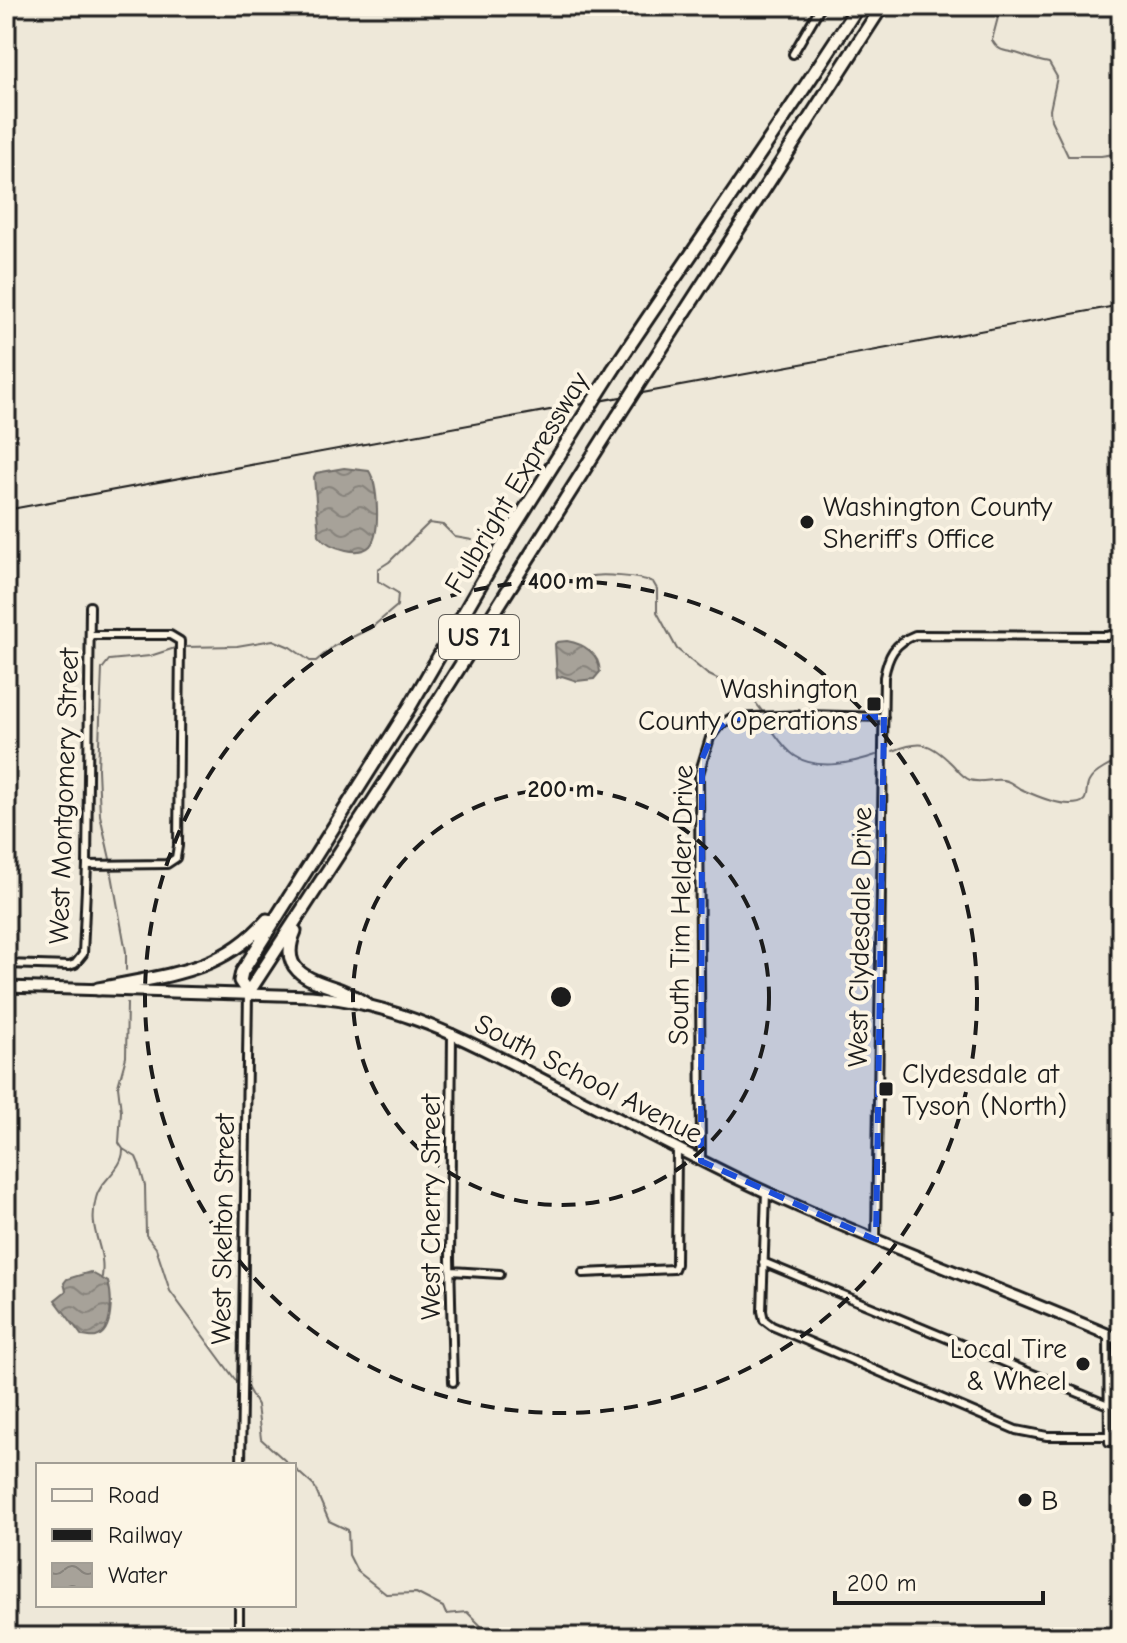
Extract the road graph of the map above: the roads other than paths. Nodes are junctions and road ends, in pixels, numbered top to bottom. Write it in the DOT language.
graph roads {
  1 [pos="821,6"];
  2 [pos="858,6"];
  3 [pos="882,6"];
  4 [pos="890,6"];
  5 [pos="852,53"];
  6 [pos="793,54"];
  7 [pos="90,606"];
  8 [pos="1121,632"];
  9 [pos="90,635"];
  10 [pos="884,717"];
  11 [pos="339,856"];
  12 [pos="87,865"];
  13 [pos="291,892"];
  14 [pos="6,964"];
  15 [pos="6,987"];
  16 [pos="98,989"];
  17 [pos="248,993"];
  18 [pos="366,1004"];
  19 [pos="452,1032"];
  20 [pos="677,1149"];
  21 [pos="701,1161"];
  22 [pos="766,1192"];
  23 [pos="876,1240"];
  24 [pos="763,1262"];
  25 [pos="451,1271"];
  26 [pos="583,1273"];
  27 [pos="500,1274"];
  28 [pos="1108,1334"];
  29 [pos="1121,1340"];
  30 [pos="453,1382"];
  31 [pos="1108,1405"];
  32 [pos="241,1463"];
  33 [pos="239,1607"];
  34 [pos="239,1637"];
  1 -- 6 [label="street"];
  2 -- 13 [label="highway, Fulbright Expressway / US 71, bridge"];
  3 -- 5 [label="highway, Fulbright Expressway / US 71"];
  4 -- 5 [label="highway"];
  5 -- 11 [label="highway, Fulbright Expressway / US 71, bridge"];
  7 -- 9 [label="street, West Montgomery Street"];
  8 -- 10 [label="street, West Clydesdale Drive"];
  9 -- 12 [label="street, West Montgomery Street"];
  9 -- 12 [label="street"];
  10 -- 21 [label="street, South Tim Helder Drive"];
  10 -- 23 [label="street, West Clydesdale Drive"];
  11 -- 17 [label="highway, US 71"];
  11 -- 18 [label="highway"];
  12 -- 14 [label="street, West Montgomery Street"];
  13 -- 16 [label="highway"];
  13 -- 17 [label="highway, Fulbright Expressway"];
  15 -- 16 [label="main road, South School Avenue"];
  16 -- 17 [label="main road, South School Avenue"];
  17 -- 18 [label="main road, South School Avenue"];
  17 -- 32 [label="street, West Skelton Street"];
  18 -- 19 [label="main road, South School Avenue"];
  19 -- 20 [label="main road, South School Avenue"];
  19 -- 25 [label="street, West Cherry Street"];
  20 -- 21 [label="main road, South School Avenue"];
  20 -- 26 [label="street"];
  21 -- 22 [label="main road, South School Avenue"];
  22 -- 23 [label="main road, South School Avenue"];
  22 -- 24 [label="street"];
  23 -- 28 [label="main road, South School Avenue"];
  24 -- 31 [label="street"];
  24 -- 31 [label="street"];
  25 -- 27 [label="street"];
  25 -- 30 [label="street, West Cherry Street"];
  28 -- 29 [label="main road, South School Avenue"];
  28 -- 31 [label="street"];
  33 -- 34 [label="street"];
}
